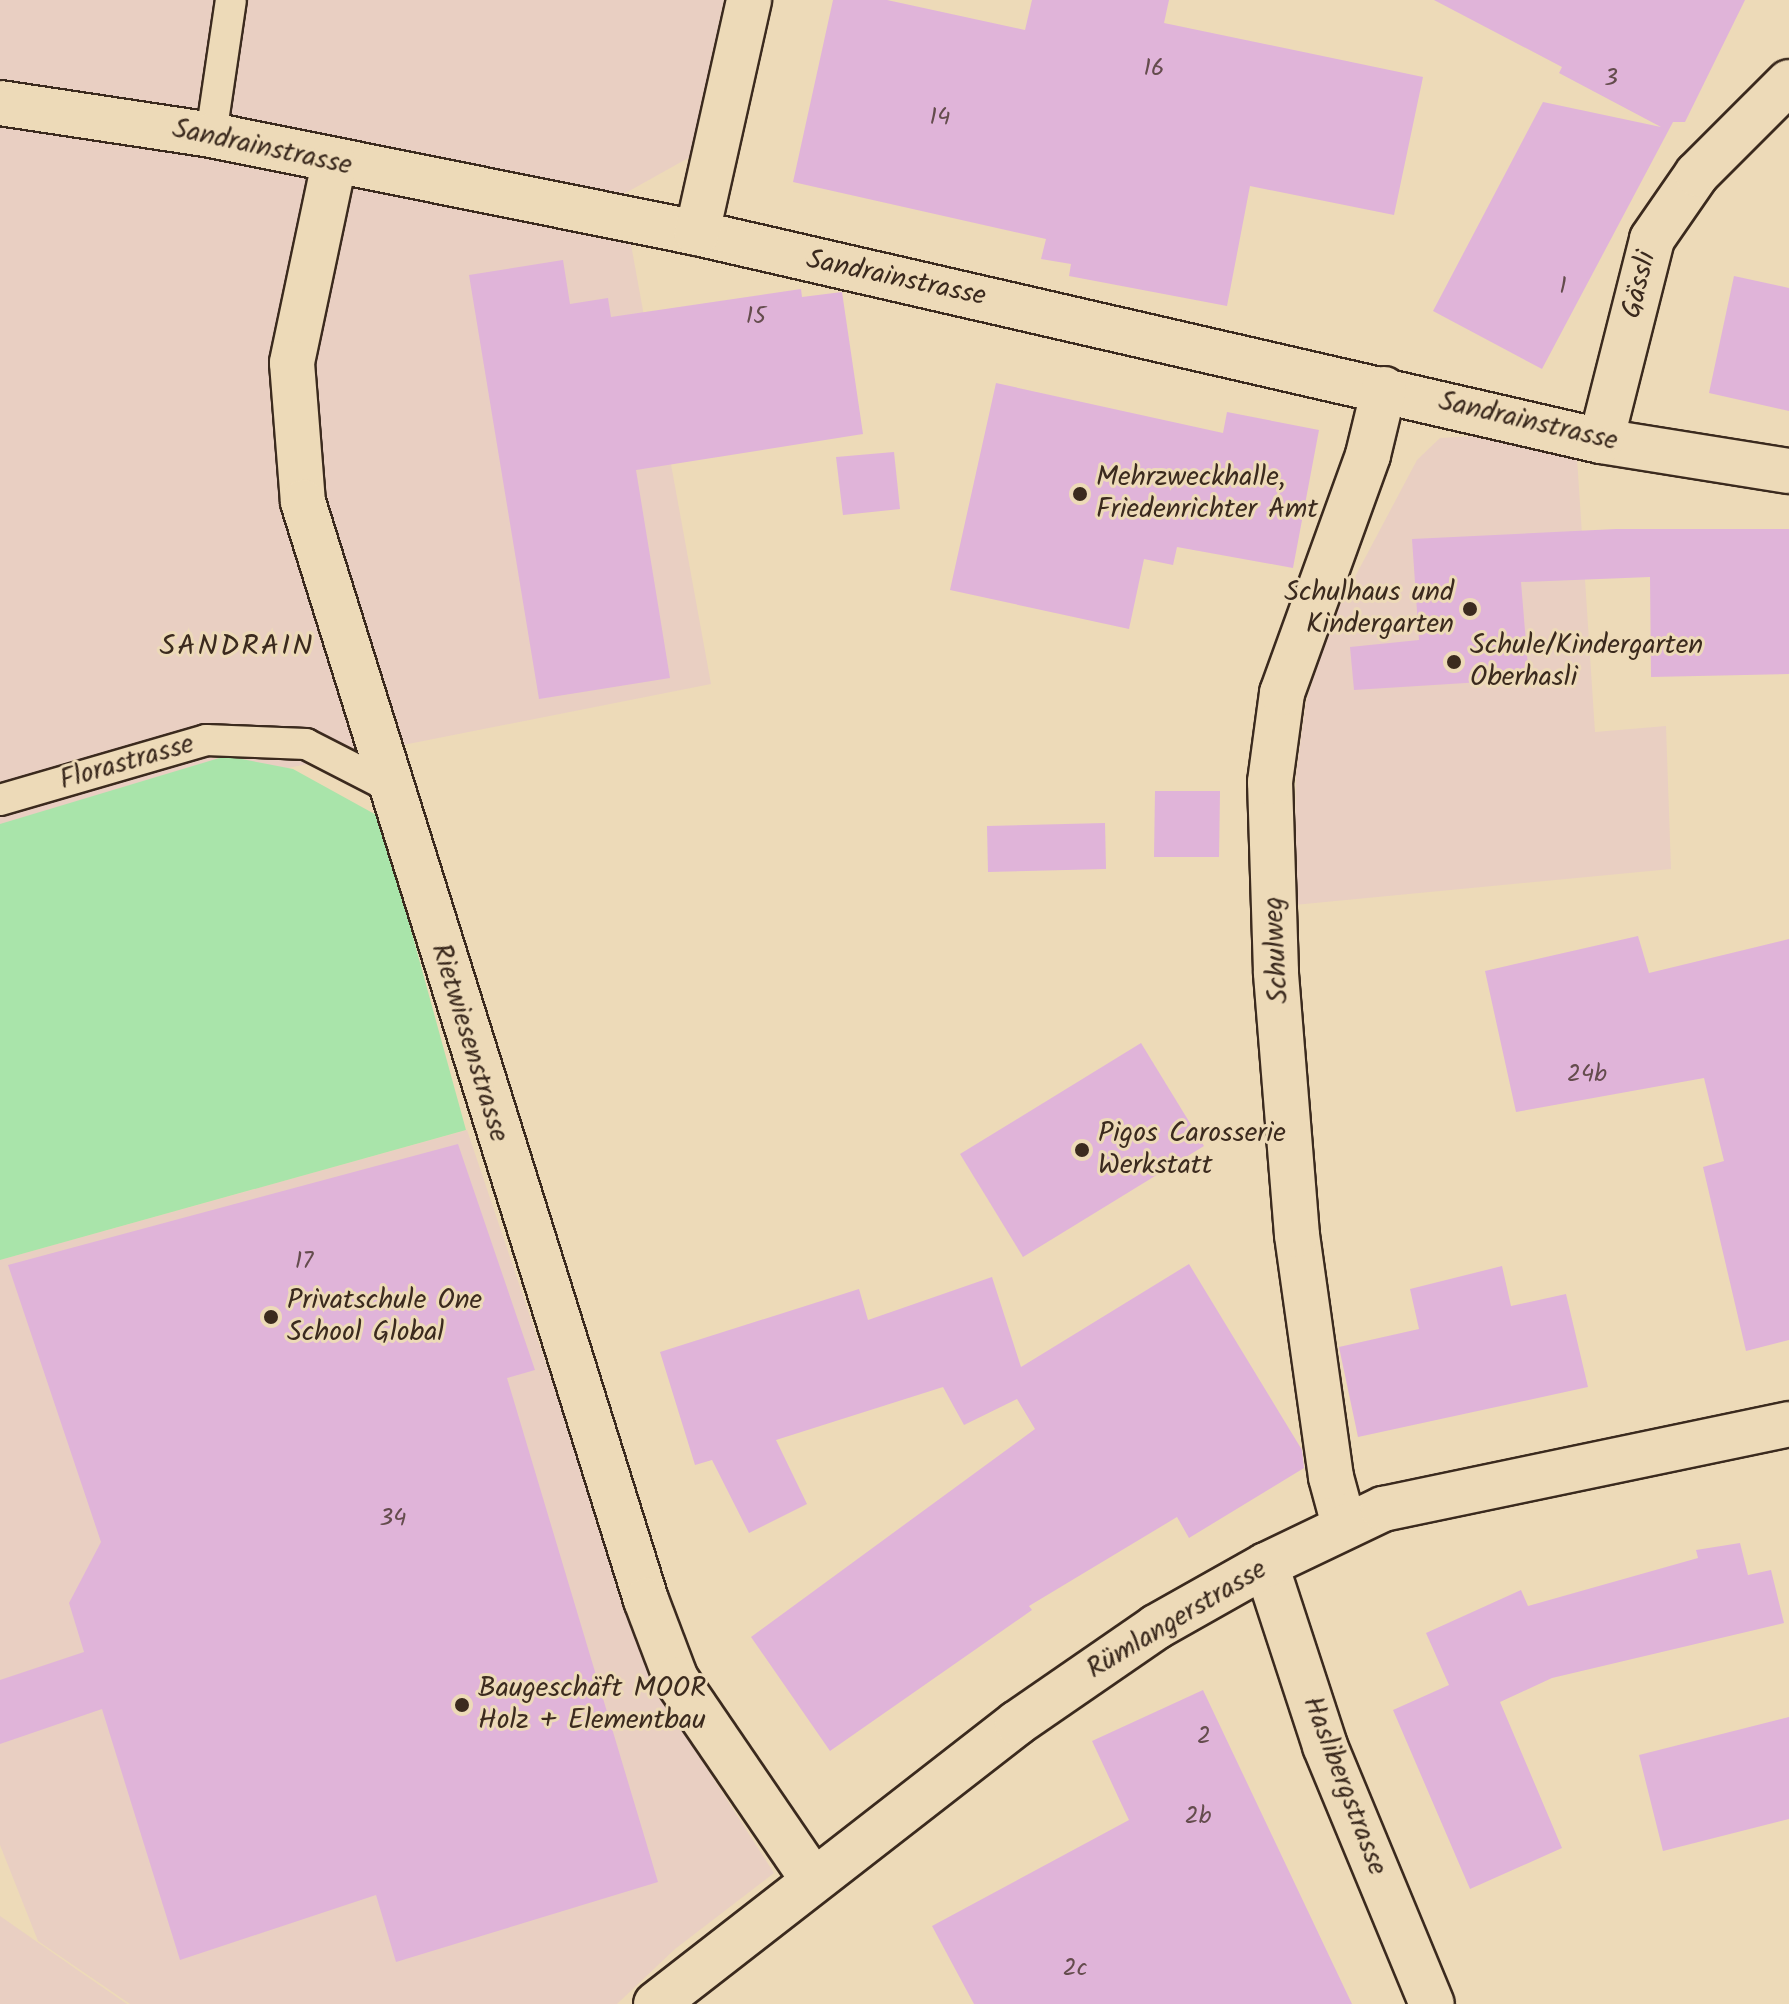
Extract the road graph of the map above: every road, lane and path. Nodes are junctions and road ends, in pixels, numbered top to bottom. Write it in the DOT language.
graph roads {
  1 [pos="231,0"];
  2 [pos="749,0"];
  3 [pos="1789,82"];
  4 [pos="0,103"];
  5 [pos="211,135"];
  6 [pos="334,163"];
  7 [pos="697,233"];
  8 [pos="1384,389"];
  9 [pos="1601,441"];
  10 [pos="1789,471"];
  11 [pos="390,787"];
  12 [pos="0,800"];
  13 [pos="1789,1424"];
  14 [pos="1344,1525"];
  15 [pos="1266,1565"];
  16 [pos="812,1878"];
  17 [pos="656,2004"];
  18 [pos="1432,2004"];
  1 -- 5 [label="lane"];
  2 -- 7 [label="street"];
  3 -- 9 [label="street, Gässli"];
  4 -- 5 [label="street, Sandrainstrasse"];
  5 -- 6 [label="street, Sandrainstrasse"];
  6 -- 7 [label="street, Sandrainstrasse"];
  6 -- 11 [label="street, Rietwiesenstrasse"];
  7 -- 8 [label="street, Sandrainstrasse"];
  8 -- 9 [label="street, Sandrainstrasse"];
  8 -- 14 [label="street, Schulweg"];
  9 -- 10 [label="street, Sandrainstrasse"];
  11 -- 12 [label="lane, Florastrasse"];
  11 -- 16 [label="street, Rietwiesenstrasse"];
  13 -- 14 [label="street, Rümlangerstrasse"];
  14 -- 15 [label="street, Rümlangerstrasse"];
  15 -- 16 [label="street, Rümlangerstrasse"];
  15 -- 18 [label="street, Haslibergstrasse"];
  16 -- 17 [label="street, Rümlangerstrasse"];
}
